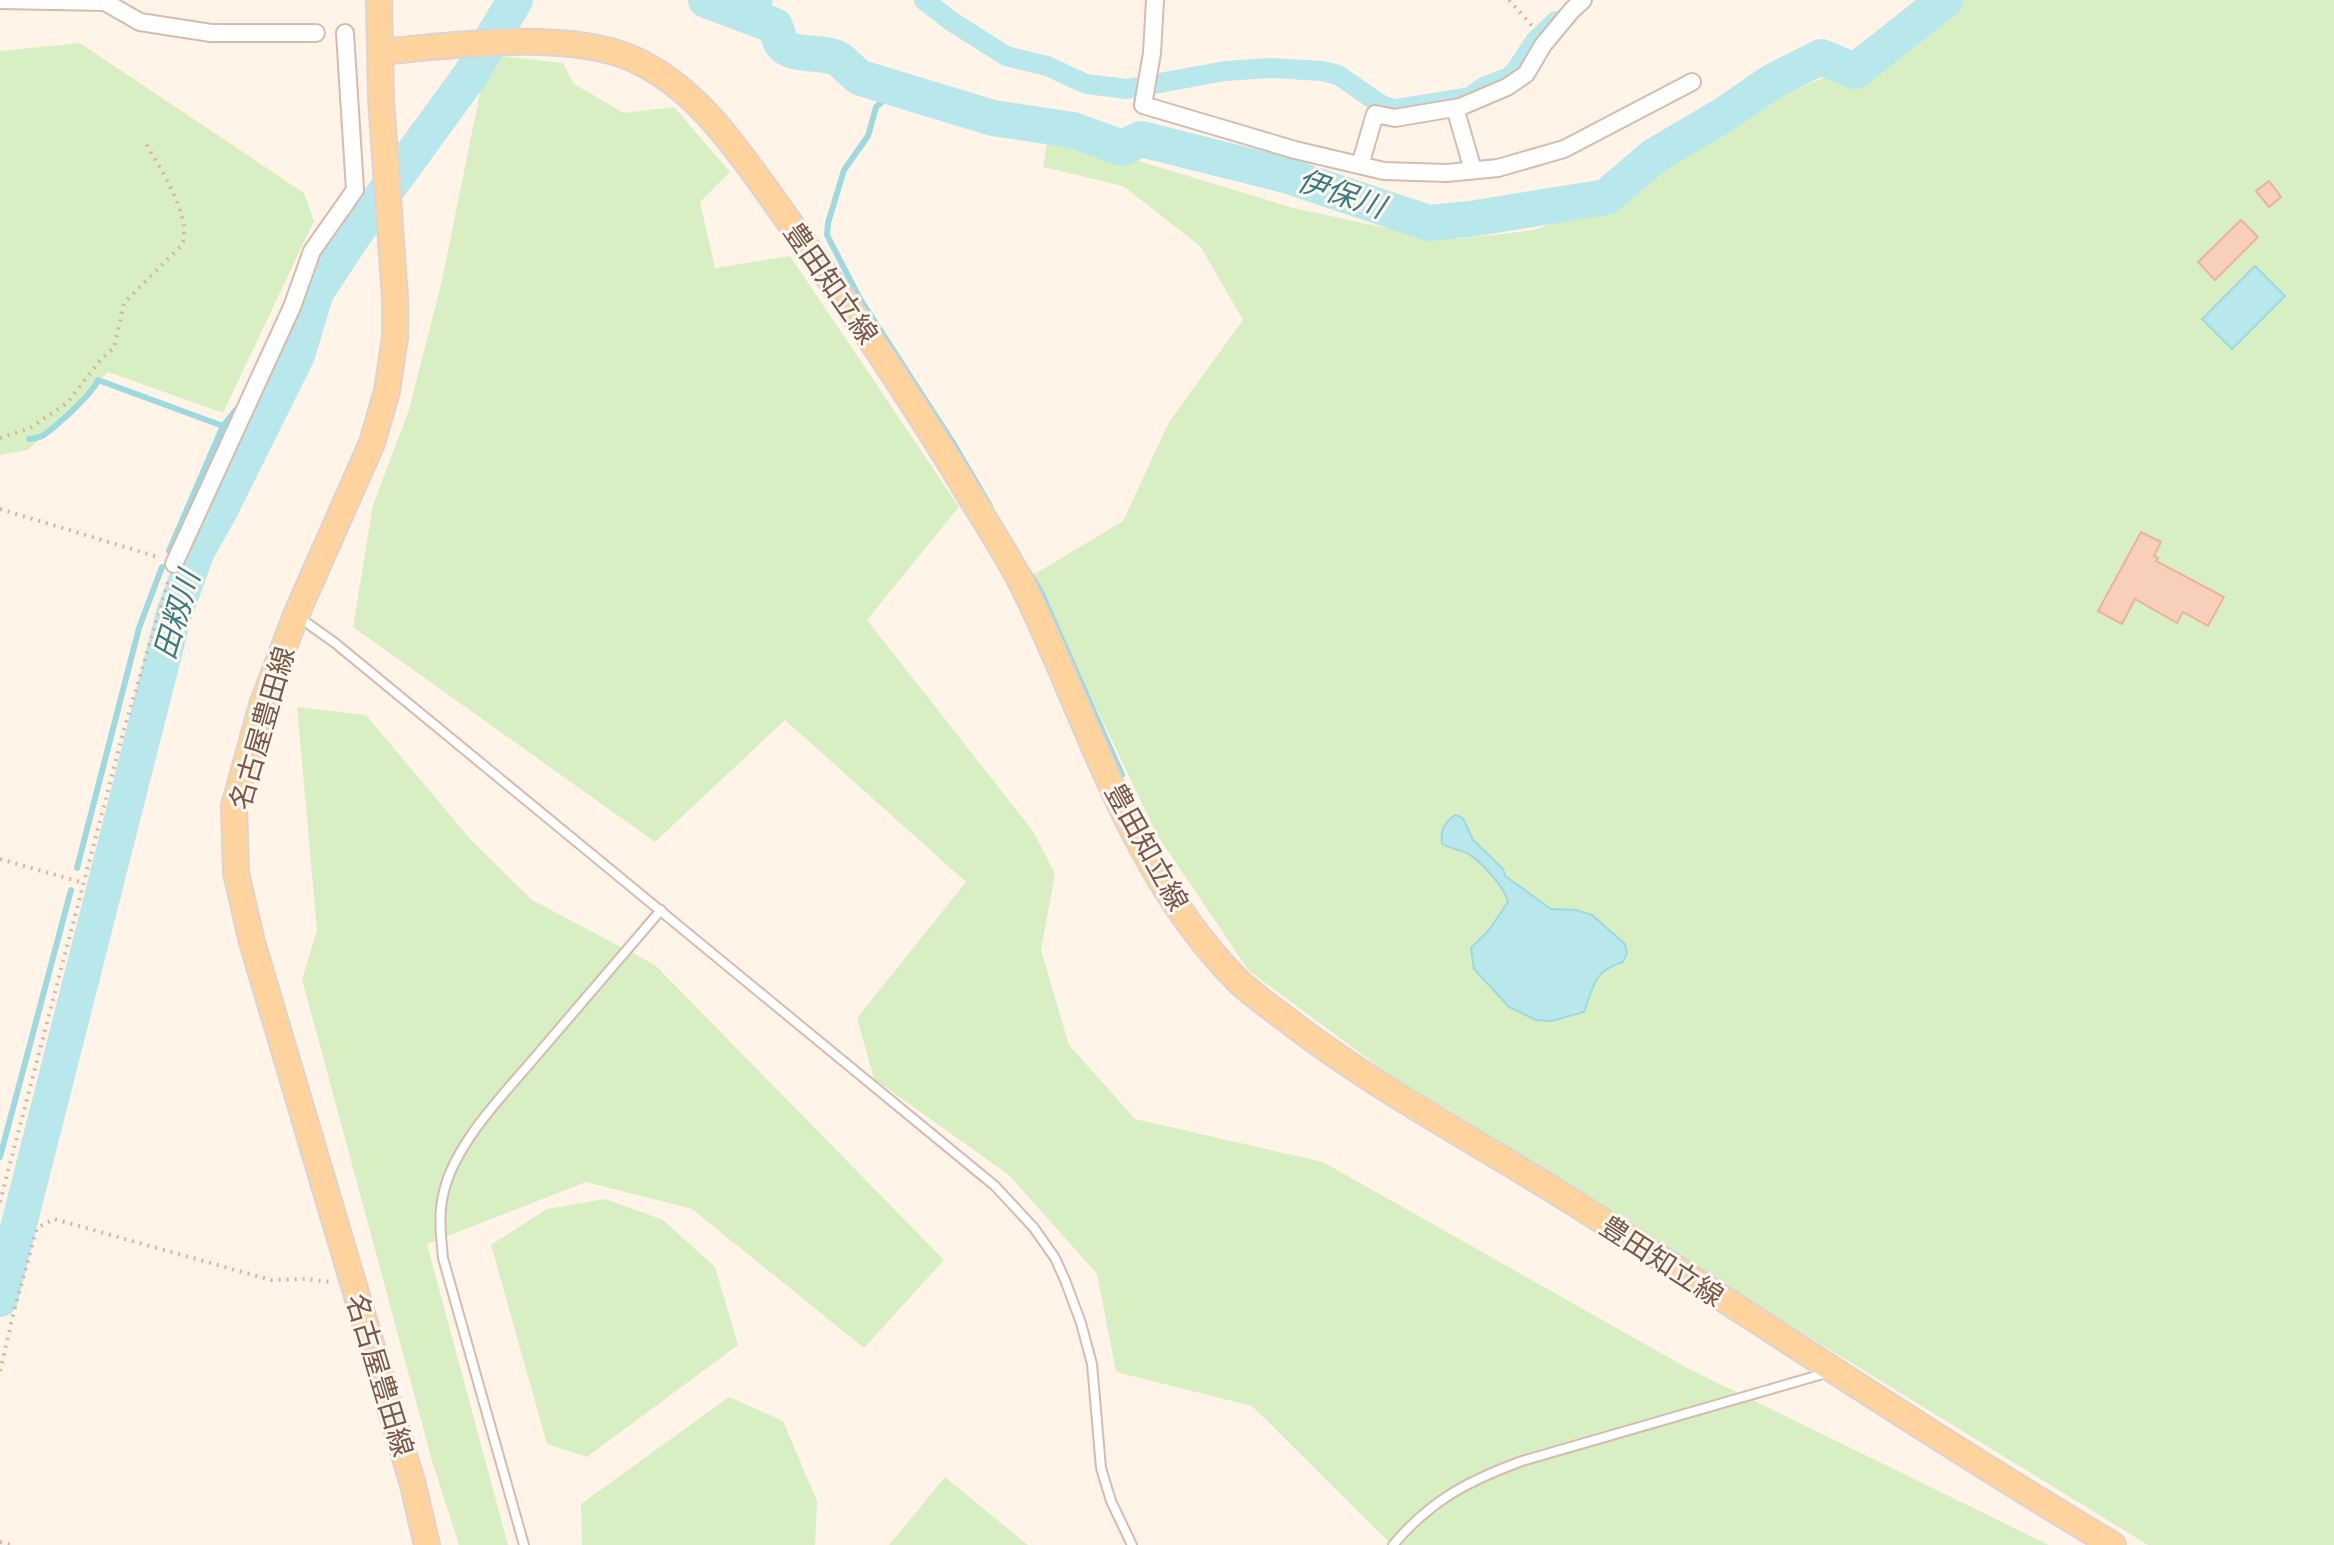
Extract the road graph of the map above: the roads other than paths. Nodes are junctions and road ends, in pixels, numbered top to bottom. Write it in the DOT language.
graph roads {
  1 [pos="0,0"];
  2 [pos="379,0"];
  3 [pos="1155,0"];
  4 [pos="1583,0"];
  5 [pos="316,33"];
  6 [pos="345,33"];
  7 [pos="381,52"];
  8 [pos="1692,82"];
  9 [pos="1455,108"];
  10 [pos="1360,165"];
  11 [pos="1473,170"];
  12 [pos="174,564"];
  13 [pos="296,615"];
  14 [pos="661,910"];
  15 [pos="1834,1371"];
  16 [pos="427,1545"];
  17 [pos="524,1545"];
  18 [pos="1132,1545"];
  19 [pos="1393,1545"];
  20 [pos="2113,1545"];
  1 -- 5 [label="street"];
  2 -- 7 [label="main road, 名古屋豊田線"];
  3 -- 10 [label="street"];
  4 -- 9 [label="street"];
  6 -- 12 [label="street"];
  7 -- 13 [label="main road, 名古屋豊田線"];
  7 -- 15 [label="main road, 豊田知立線"];
  8 -- 11 [label="street"];
  9 -- 10 [label="street"];
  9 -- 11 [label="street"];
  10 -- 11 [label="street"];
  13 -- 14 [label="lane"];
  13 -- 16 [label="main road, 名古屋豊田線"];
  14 -- 17 [label="lane"];
  14 -- 18 [label="lane"];
  15 -- 19 [label="lane"];
  15 -- 20 [label="main road, 豊田知立線"];
}
